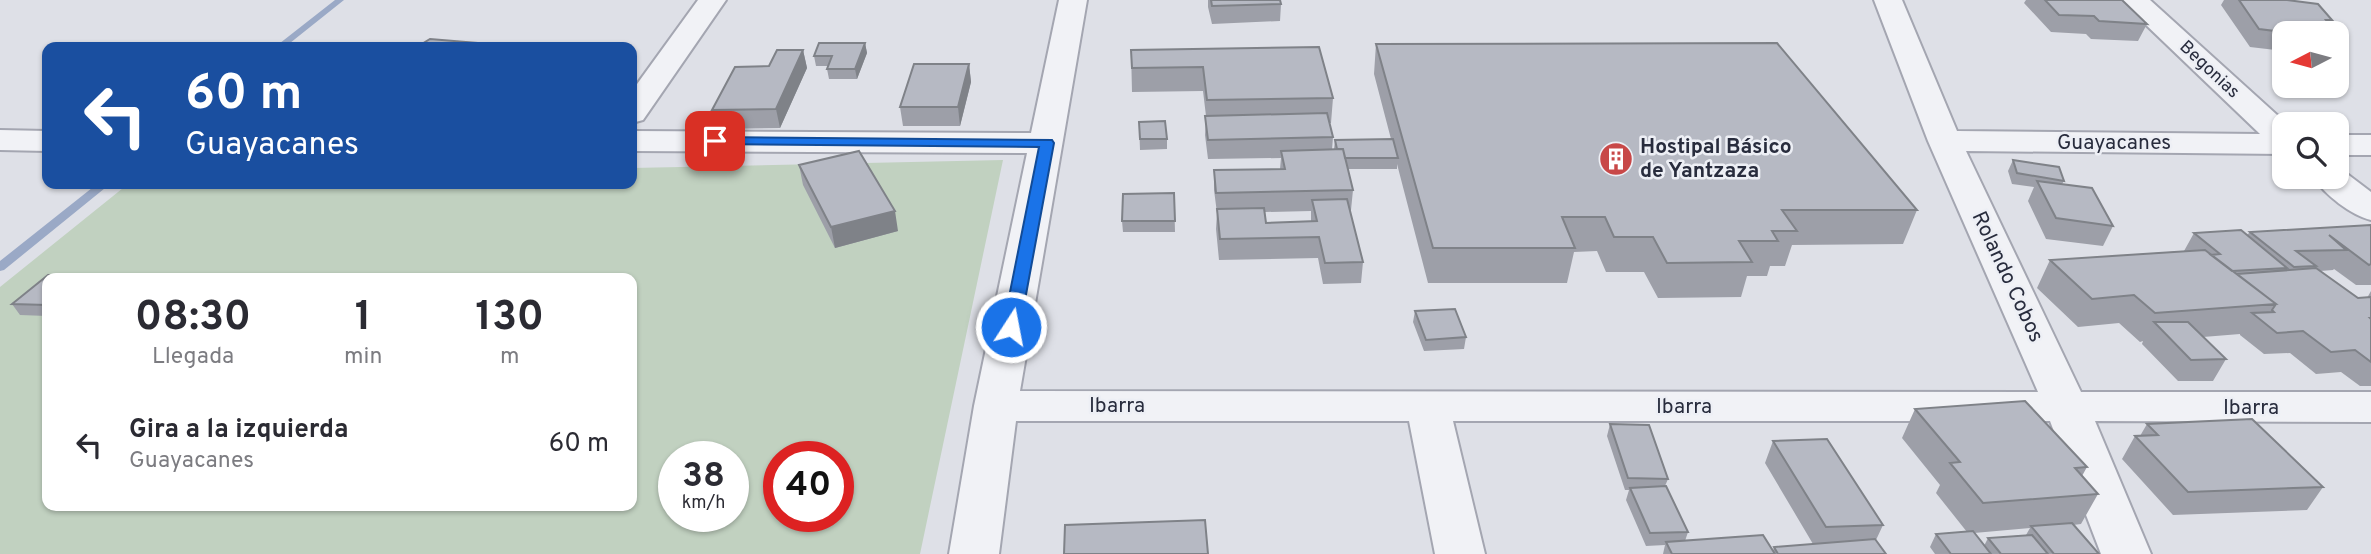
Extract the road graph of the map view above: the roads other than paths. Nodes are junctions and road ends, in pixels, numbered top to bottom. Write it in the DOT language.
graph roads {
  1 [pos="712,0"];
  2 [pos="1073,0"];
  3 [pos="1888,0"];
  4 [pos="2134,0"];
  5 [pos="637,106"];
  6 [pos="2272,131"];
  7 [pos="0,140"];
  8 [pos="42,141"];
  9 [pos="637,141"];
  10 [pos="1945,142"];
  11 [pos="2272,142"];
  12 [pos="1047,143"];
  13 [pos="2349,145"];
  14 [pos="2371,145"];
  15 [pos="2345,189"];
  16 [pos="2371,209"];
  17 [pos="996,406"];
  18 [pos="1427,407"];
  19 [pos="2371,407"];
  20 [pos="2067,408"];
  21 [pos="974,554"];
  22 [pos="1460,554"];
  23 [pos="2126,554"];
  1 -- 5 [label="street"];
  2 -- 12 [label="street"];
  3 -- 10 [label="street, Rolando Cobos"];
  4 -- 6 [label="street, Begonias"];
  7 -- 8 [label="street"];
  9 -- 12 [label="street"];
  10 -- 11 [label="street, Guayacanes"];
  10 -- 20 [label="street, Rolando Cobos"];
  12 -- 17 [label="street"];
  13 -- 14 [label="street"];
  15 -- 16 [label="street"];
  17 -- 18 [label="street, Ibarra"];
  17 -- 21 [label="street"];
  18 -- 20 [label="street, Ibarra"];
  18 -- 22 [label="street"];
  19 -- 20 [label="street, Ibarra"];
  20 -- 23 [label="street, Rolando Cobos"];
}
